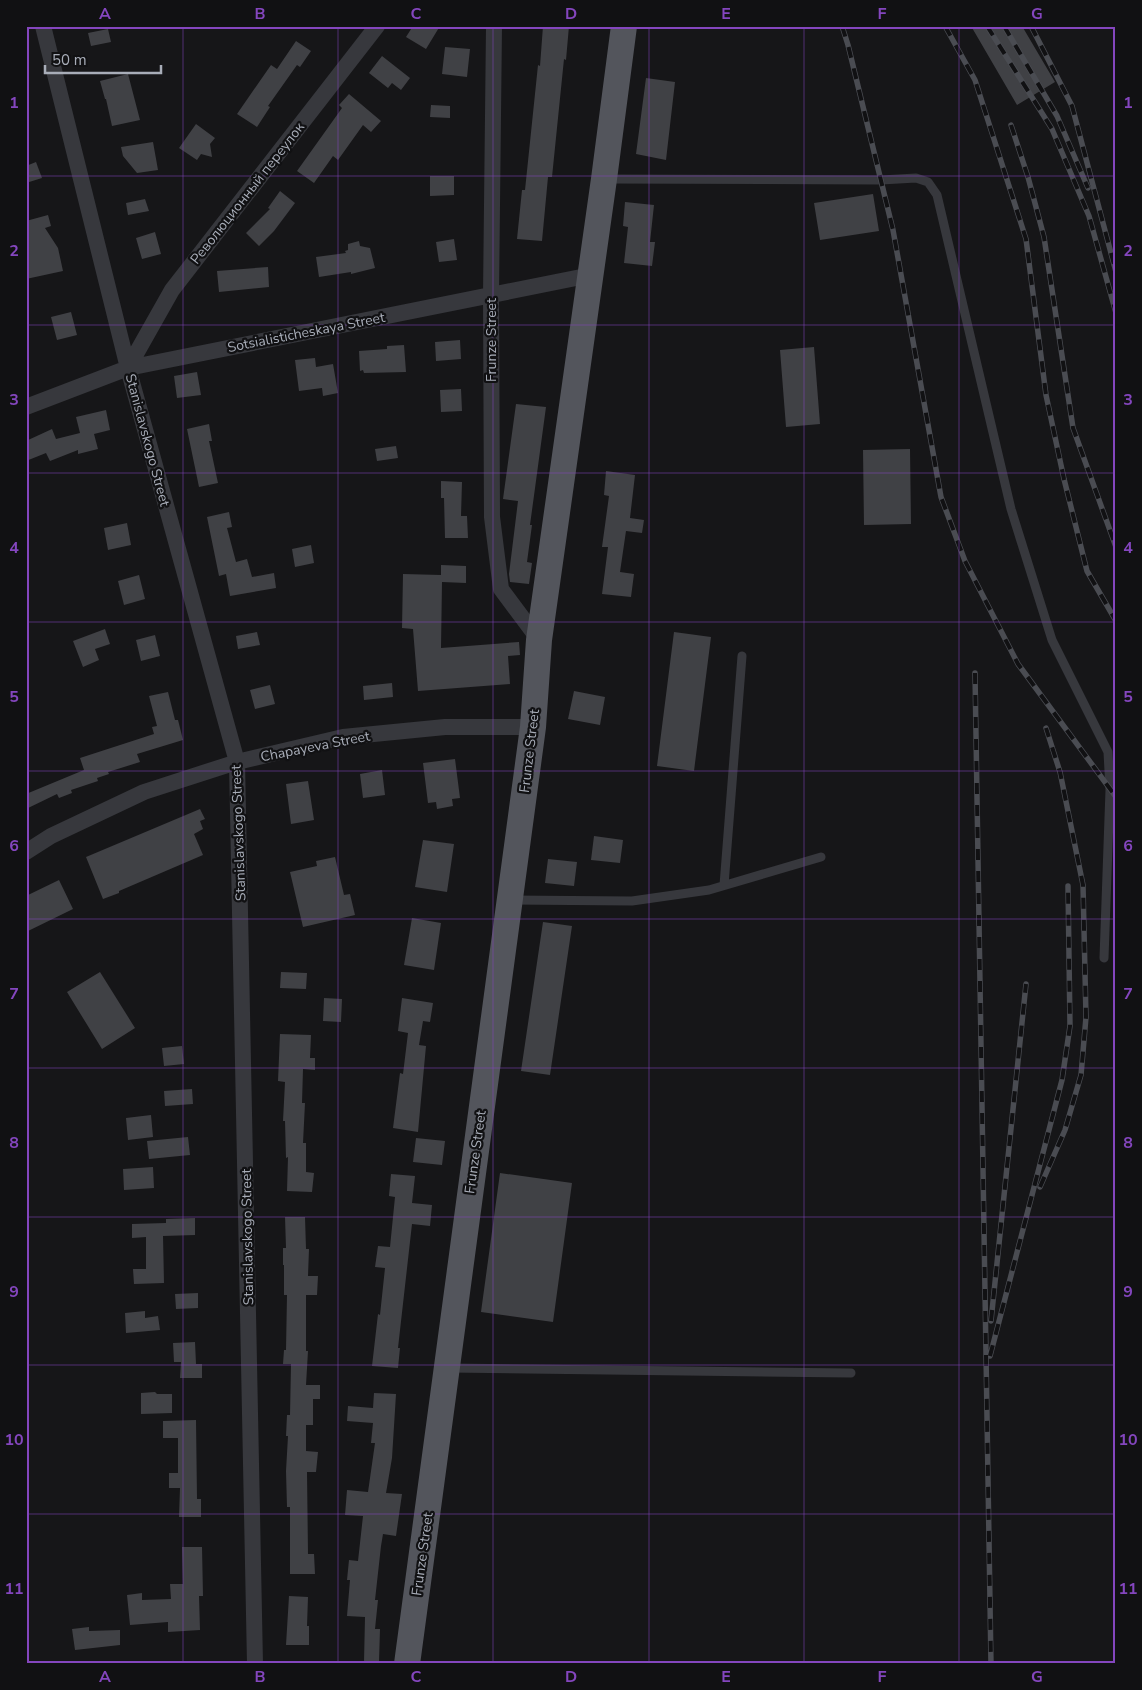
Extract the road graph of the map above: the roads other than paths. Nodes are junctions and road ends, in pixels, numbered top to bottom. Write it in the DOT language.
graph roads {
  1 [pos="43,26"];
  2 [pos="377,26"];
  3 [pos="494,26"];
  4 [pos="624,26"];
  5 [pos="604,179"];
  6 [pos="591,275"];
  7 [pos="491,295"];
  8 [pos="128,368"];
  9 [pos="26,407"];
  10 [pos="539,640"];
  11 [pos="742,656"];
  12 [pos="533,727"];
  13 [pos="237,762"];
  14 [pos="26,852"];
  15 [pos="821,857"];
  16 [pos="724,885"];
  17 [pos="509,900"];
  18 [pos="1104,958"];
  19 [pos="446,1368"];
  20 [pos="851,1373"];
  21 [pos="255,1664"];
  22 [pos="407,1664"];
  1 -- 8 [label="street, Stanislavskogo Street"];
  2 -- 8 [label="street, Революционный переулок"];
  3 -- 7 [label="street, Frunze Street"];
  4 -- 5 [label="main road, Frunze Street"];
  5 -- 6 [label="main road, Frunze Street"];
  5 -- 18 [label="lane"];
  6 -- 7 [label="street, Sotsialisticheskaya Street"];
  6 -- 10 [label="main road, Frunze Street"];
  7 -- 8 [label="street, Sotsialisticheskaya Street"];
  7 -- 10 [label="street, Frunze Street"];
  8 -- 9 [label="street, Sotsialisticheskaya Street"];
  8 -- 13 [label="street, Stanislavskogo Street"];
  10 -- 12 [label="main road, Frunze Street"];
  11 -- 16 [label="lane"];
  12 -- 13 [label="street, Chapayeva Street"];
  12 -- 17 [label="main road, Frunze Street"];
  13 -- 14 [label="street, Chapayeva Street"];
  13 -- 21 [label="street, Stanislavskogo Street"];
  15 -- 16 [label="lane"];
  16 -- 17 [label="lane"];
  17 -- 19 [label="main road, Frunze Street"];
  19 -- 20 [label="lane"];
  19 -- 22 [label="main road, Frunze Street"];
}
